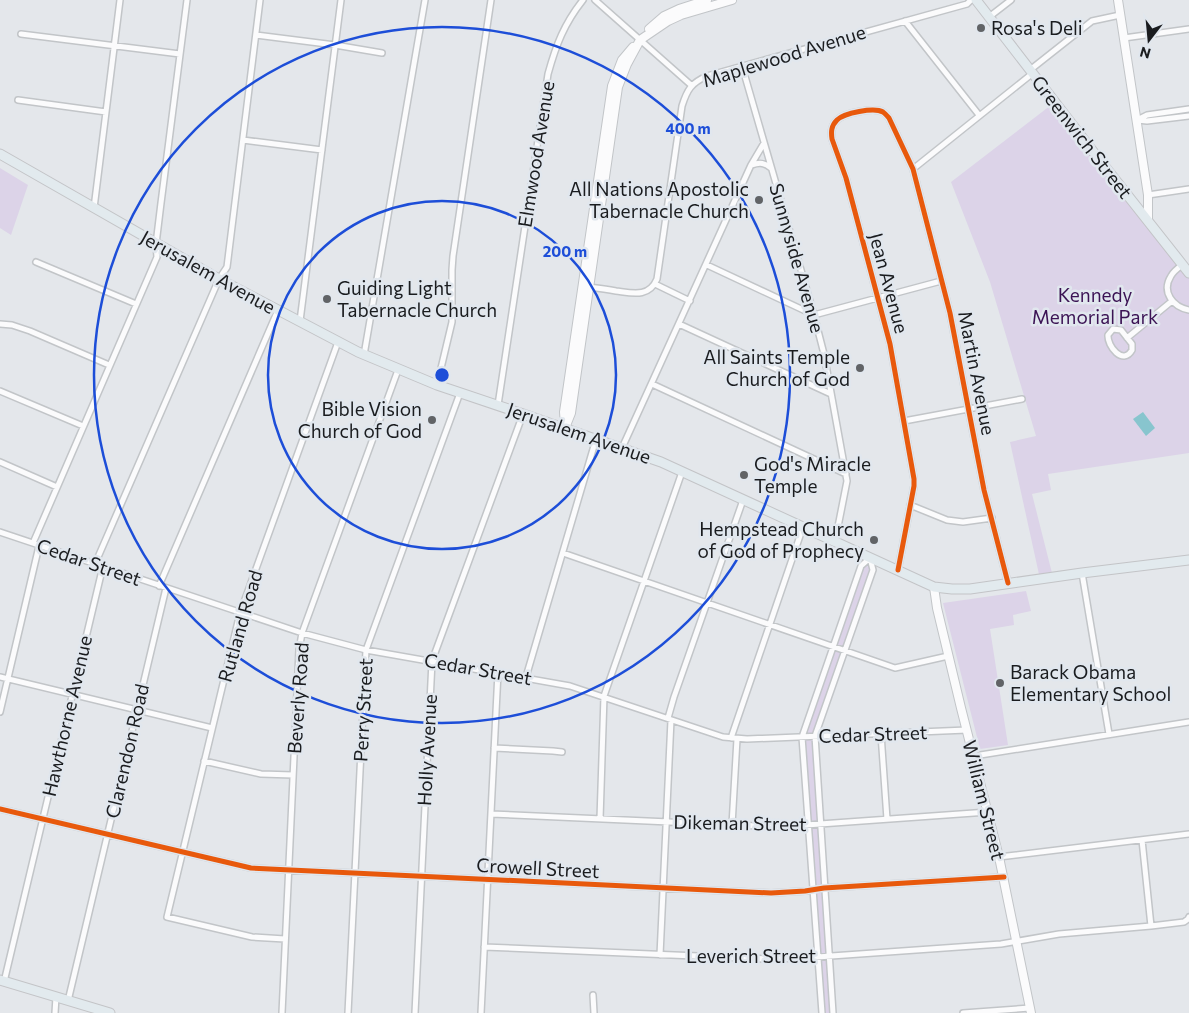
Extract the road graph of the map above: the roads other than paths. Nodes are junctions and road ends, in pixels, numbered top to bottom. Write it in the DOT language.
graph roads {
  1 [pos="120,0"];
  2 [pos="187,0"];
  3 [pos="260,0"];
  4 [pos="341,0"];
  5 [pos="425,0"];
  6 [pos="491,0"];
  7 [pos="583,0"];
  8 [pos="595,0"];
  9 [pos="707,0"];
  10 [pos="732,0"];
  11 [pos="971,0"];
  12 [pos="976,0"];
  13 [pos="1011,0"];
  14 [pos="1118,0"];
  15 [pos="697,6"];
  16 [pos="1120,15"];
  17 [pos="989,17"];
  18 [pos="905,21"];
  19 [pos="1189,29"];
  20 [pos="21,34"];
  21 [pos="256,35"];
  22 [pos="1124,38"];
  23 [pos="640,40"];
  24 [pos="335,45"];
  25 [pos="114,46"];
  26 [pos="382,53"];
  27 [pos="180,54"];
  28 [pos="742,66"];
  29 [pos="1031,71"];
  30 [pos="690,85"];
  31 [pos="18,100"];
  32 [pos="1189,109"];
  33 [pos="106,112"];
  34 [pos="979,116"];
  35 [pos="1189,116"];
  36 [pos="1137,120"];
  37 [pos="243,140"];
  38 [pos="764,143"];
  39 [pos="322,150"];
  40 [pos="0,154"];
  41 [pos="752,165"];
  42 [pos="771,168"];
  43 [pos="913,169"];
  44 [pos="1189,190"];
  45 [pos="1148,195"];
  46 [pos="94,208"];
  47 [pos="1148,220"];
  48 [pos="156,244"];
  49 [pos="36,262"];
  50 [pos="706,265"];
  51 [pos="1187,270"];
  52 [pos="219,279"];
  53 [pos="942,282"];
  54 [pos="654,284"];
  55 [pos="586,286"];
  56 [pos="878,298"];
  57 [pos="690,301"];
  58 [pos="1172,301"];
  59 [pos="136,304"];
  60 [pos="278,310"];
  61 [pos="1189,310"];
  62 [pos="814,315"];
  63 [pos="300,322"];
  64 [pos="0,324"];
  65 [pos="679,324"];
  66 [pos="1127,338"];
  67 [pos="338,342"];
  68 [pos="364,355"];
  69 [pos="110,365"];
  70 [pos="398,370"];
  71 [pos="652,384"];
  72 [pos="437,385"];
  73 [pos="0,391"];
  74 [pos="460,393"];
  75 [pos="831,394"];
  76 [pos="1022,399"];
  77 [pos="498,405"];
  78 [pos="969,409"];
  79 [pos="524,414"];
  80 [pos="904,421"];
  81 [pos="83,426"];
  82 [pos="565,428"];
  83 [pos="596,439"];
  84 [pos="622,448"];
  85 [pos="0,462"];
  86 [pos="682,472"];
  87 [pos="846,474"];
  88 [pos="57,487"];
  89 [pos="743,500"];
  90 [pos="910,505"];
  91 [pos="992,518"];
  92 [pos="803,527"];
  93 [pos="0,532"];
  94 [pos="835,542"];
  95 [pos="33,543"];
  96 [pos="39,546"];
  97 [pos="563,553"];
  98 [pos="870,558"];
  99 [pos="1189,560"];
  100 [pos="95,564"];
  101 [pos="103,566"];
  102 [pos="898,570"];
  103 [pos="1082,573"];
  104 [pos="644,581"];
  105 [pos="1008,583"];
  106 [pos="159,586"];
  107 [pos="934,587"];
  108 [pos="166,588"];
  109 [pos="706,603"];
  110 [pos="240,613"];
  111 [pos="769,625"];
  112 [pos="302,633"];
  113 [pos="833,647"];
  114 [pos="366,650"];
  115 [pos="845,651"];
  116 [pos="948,656"];
  117 [pos="432,661"];
  118 [pos="498,672"];
  119 [pos="0,677"];
  120 [pos="526,677"];
  121 [pos="8,679"];
  122 [pos="72,694"];
  123 [pos="604,696"];
  124 [pos="137,710"];
  125 [pos="0,712"];
  126 [pos="669,719"];
  127 [pos="1189,722"];
  128 [pos="212,728"];
  129 [pos="967,730"];
  130 [pos="881,734"];
  131 [pos="1109,734"];
  132 [pos="815,736"];
  133 [pos="802,737"];
  134 [pos="734,738"];
  135 [pos="494,748"];
  136 [pos="562,752"];
  137 [pos="974,756"];
  138 [pos="204,761"];
  139 [pos="293,775"];
  140 [pos="0,809"];
  141 [pos="988,812"];
  142 [pos="491,814"];
  143 [pos="43,819"];
  144 [pos="600,819"];
  145 [pos="887,819"];
  146 [pos="666,822"];
  147 [pos="820,824"];
  148 [pos="732,825"];
  149 [pos="808,825"];
  150 [pos="108,834"];
  151 [pos="1189,834"];
  152 [pos="1142,840"];
  153 [pos="182,852"];
  154 [pos="1000,857"];
  155 [pos="289,871"];
  156 [pos="355,874"];
  157 [pos="421,877"];
  158 [pos="1004,877"];
  159 [pos="488,880"];
  160 [pos="824,888"];
  161 [pos="663,889"];
  162 [pos="813,890"];
  163 [pos="1189,916"];
  164 [pos="1152,926"];
  165 [pos="285,939"];
  166 [pos="1017,941"];
  167 [pos="484,947"];
  168 [pos="660,955"];
  169 [pos="829,955"];
  170 [pos="818,956"];
  171 [pos="2,981"];
  172 [pos="593,995"];
  173 [pos="56,997"];
  174 [pos="68,1001"];
  175 [pos="1030,1011"];
  176 [pos="55,1013"];
  177 [pos="110,1013"];
  178 [pos="282,1013"];
  179 [pos="348,1013"];
  180 [pos="415,1013"];
  181 [pos="481,1013"];
  182 [pos="594,1013"];
  183 [pos="822,1013"];
  184 [pos="833,1013"];
  185 [pos="963,1013"];
  1 -- 25 [label="street"];
  2 -- 27 [label="street"];
  3 -- 21 [label="street"];
  4 -- 24 [label="street"];
  5 -- 68 [label="street"];
  6 -- 72 [label="street"];
  7 -- 77 [label="street, Elmwood Avenue"];
  8 -- 23 [label="street"];
  9 -- 15 [label="street"];
  10 -- 15 [label="street"];
  11 -- 18 [label="street, Maplewood Avenue"];
  12 -- 17 [label="main road, Greenwich Street"];
  13 -- 17 [label="street"];
  14 -- 16 [label="street"];
  15 -- 23 [label="street"];
  16 -- 22 [label="street"];
  16 -- 29 [label="street"];
  17 -- 29 [label="main road, Greenwich Street"];
  18 -- 28 [label="street, Maplewood Avenue"];
  18 -- 34 [label="street"];
  19 -- 22 [label="street"];
  20 -- 25 [label="street"];
  21 -- 24 [label="street"];
  21 -- 37 [label="street"];
  22 -- 36 [label="street"];
  23 -- 30 [label="street"];
  23 -- 55 [label="street"];
  24 -- 26 [label="street"];
  24 -- 39 [label="street"];
  25 -- 27 [label="street"];
  25 -- 33 [label="street"];
  27 -- 48 [label="street"];
  28 -- 30 [label="street, Maplewood Avenue"];
  28 -- 38 [label="street, Sunnyside Avenue"];
  29 -- 34 [label="street"];
  29 -- 47 [label="main road, Greenwich Street"];
  30 -- 54 [label="street, Maplewood Avenue"];
  31 -- 33 [label="street"];
  32 -- 36 [label="street"];
  33 -- 46 [label="street"];
  34 -- 43 [label="street"];
  35 -- 36 [label="street"];
  36 -- 45 [label="street"];
  37 -- 39 [label="street"];
  37 -- 52 [label="street"];
  38 -- 41 [label="street"];
  38 -- 42 [label="street, Sunnyside Avenue"];
  39 -- 63 [label="street"];
  40 -- 46 [label="main road, Jerusalem Avenue"];
  41 -- 42 [label="street"];
  41 -- 50 [label="street"];
  42 -- 62 [label="street, Sunnyside Avenue"];
  43 -- 53 [label="street, Martin Avenue"];
  43 -- 56 [label="street, Jean Avenue"];
  44 -- 45 [label="street"];
  45 -- 47 [label="street"];
  46 -- 48 [label="main road, Jerusalem Avenue"];
  47 -- 51 [label="main road, Greenwich Street"];
  48 -- 52 [label="main road, Jerusalem Avenue"];
  48 -- 59 [label="street"];
  49 -- 59 [label="street"];
  50 -- 57 [label="street"];
  50 -- 62 [label="street"];
  51 -- 58 [label="street"];
  52 -- 60 [label="main road, Jerusalem Avenue"];
  52 -- 100 [label="street"];
  53 -- 56 [label="street"];
  53 -- 78 [label="street, Martin Avenue"];
  54 -- 55 [label="street"];
  54 -- 57 [label="street"];
  55 -- 82 [label="street"];
  56 -- 62 [label="street"];
  56 -- 80 [label="street, Jean Avenue"];
  57 -- 65 [label="street"];
  58 -- 61 [label="street"];
  58 -- 66 [label="street"];
  59 -- 69 [label="street"];
  60 -- 63 [label="main road, Jerusalem Avenue"];
  60 -- 106 [label="street"];
  62 -- 75 [label="street, Sunnyside Avenue"];
  63 -- 67 [label="main road, Jerusalem Avenue"];
  64 -- 69 [label="street"];
  65 -- 71 [label="street"];
  65 -- 75 [label="street"];
  66 -- 66 [label="street"];
  67 -- 68 [label="main road, Jerusalem Avenue"];
  67 -- 110 [label="street, Rutland Road"];
  68 -- 70 [label="main road, Jerusalem Avenue"];
  69 -- 81 [label="street"];
  70 -- 72 [label="main road, Jerusalem Avenue"];
  70 -- 112 [label="street, Beverly Road"];
  71 -- 84 [label="street"];
  71 -- 87 [label="street"];
  72 -- 74 [label="main road, Jerusalem Avenue"];
  73 -- 81 [label="street"];
  74 -- 77 [label="main road, Jerusalem Avenue"];
  74 -- 114 [label="street, Perry Street"];
  75 -- 87 [label="street, Sunnyside Avenue"];
  76 -- 78 [label="street"];
  77 -- 79 [label="main road, Jerusalem Avenue"];
  78 -- 80 [label="street"];
  78 -- 91 [label="street, Martin Avenue"];
  79 -- 82 [label="main road, Jerusalem Avenue"];
  79 -- 117 [label="street, Holly Avenue"];
  80 -- 90 [label="street, Jean Avenue"];
  81 -- 88 [label="street"];
  82 -- 83 [label="main road, Jerusalem Avenue"];
  83 -- 84 [label="main road, Jerusalem Avenue"];
  83 -- 97 [label="street"];
  84 -- 86 [label="main road, Jerusalem Avenue"];
  85 -- 88 [label="street"];
  86 -- 89 [label="main road, Jerusalem Avenue"];
  86 -- 104 [label="street"];
  87 -- 94 [label="street, Sunnyside Avenue"];
  88 -- 95 [label="street"];
  89 -- 92 [label="main road, Jerusalem Avenue"];
  89 -- 109 [label="street"];
  90 -- 91 [label="street"];
  90 -- 102 [label="street, Jean Avenue"];
  91 -- 105 [label="street, Martin Avenue"];
  92 -- 94 [label="main road, Jerusalem Avenue"];
  92 -- 111 [label="street"];
  93 -- 95 [label="street, Cedar Street"];
  94 -- 98 [label="main road, Jerusalem Avenue"];
  95 -- 96 [label="street, Cedar Street"];
  96 -- 100 [label="street, Cedar Street"];
  96 -- 121 [label="street"];
  97 -- 104 [label="street"];
  97 -- 120 [label="street"];
  98 -- 102 [label="main road, Jerusalem Avenue"];
  98 -- 113 [label="street"];
  98 -- 115 [label="street"];
  99 -- 103 [label="main road, Jerusalem Avenue"];
  100 -- 101 [label="street, Cedar Street"];
  101 -- 106 [label="street, Cedar Street"];
  101 -- 122 [label="street, Hawthorne Avenue"];
  102 -- 107 [label="main road, Jerusalem Avenue"];
  103 -- 105 [label="main road, Jerusalem Avenue"];
  103 -- 131 [label="street"];
  104 -- 109 [label="street"];
  104 -- 123 [label="street"];
  105 -- 107 [label="main road, Jerusalem Avenue"];
  106 -- 108 [label="street, Cedar Street"];
  107 -- 116 [label="street, William Street"];
  108 -- 110 [label="street, Cedar Street"];
  108 -- 124 [label="street, Clarendon Road"];
  109 -- 111 [label="street"];
  109 -- 126 [label="street"];
  110 -- 112 [label="street, Cedar Street"];
  110 -- 128 [label="street, Rutland Road"];
  111 -- 113 [label="street"];
  111 -- 134 [label="street"];
  112 -- 114 [label="street, Cedar Street"];
  112 -- 139 [label="street, Beverly Road"];
  113 -- 115 [label="street"];
  113 -- 133 [label="street"];
  114 -- 117 [label="street, Cedar Street"];
  114 -- 156 [label="street, Perry Street"];
  115 -- 116 [label="street"];
  115 -- 132 [label="street"];
  116 -- 129 [label="street, William Street"];
  117 -- 118 [label="street, Cedar Street"];
  117 -- 157 [label="street, Holly Avenue"];
  118 -- 120 [label="street, Cedar Street"];
  118 -- 135 [label="street"];
  119 -- 121 [label="street"];
  120 -- 123 [label="street, Cedar Street"];
  121 -- 122 [label="street"];
  121 -- 125 [label="street"];
  122 -- 124 [label="street"];
  122 -- 143 [label="street, Hawthorne Avenue"];
  123 -- 126 [label="street, Cedar Street"];
  123 -- 144 [label="street"];
  124 -- 128 [label="street"];
  124 -- 150 [label="street, Clarendon Road"];
  126 -- 134 [label="street, Cedar Street"];
  126 -- 146 [label="street"];
  127 -- 131 [label="street"];
  128 -- 138 [label="street, Rutland Road"];
  129 -- 130 [label="street, Cedar Street"];
  129 -- 137 [label="street, William Street"];
  130 -- 132 [label="street, Cedar Street"];
  130 -- 145 [label="street"];
  131 -- 137 [label="street"];
  132 -- 133 [label="street, Cedar Street"];
  132 -- 147 [label="street"];
  133 -- 134 [label="street, Cedar Street"];
  133 -- 149 [label="street"];
  134 -- 148 [label="street"];
  135 -- 136 [label="street"];
  135 -- 142 [label="street"];
  137 -- 141 [label="street, William Street"];
  138 -- 139 [label="street"];
  138 -- 153 [label="street, Rutland Road"];
  139 -- 155 [label="street, Beverly Road"];
  140 -- 143 [label="street, Crowell Street"];
  141 -- 145 [label="street, Dikeman Street"];
  141 -- 154 [label="street, William Street"];
  142 -- 144 [label="street, Dikeman Street"];
  142 -- 159 [label="street"];
  143 -- 150 [label="street, Crowell Street"];
  143 -- 171 [label="street, Hawthorne Avenue"];
  144 -- 146 [label="street, Dikeman Street"];
  145 -- 147 [label="street, Dikeman Street"];
  146 -- 148 [label="street, Dikeman Street"];
  146 -- 161 [label="street"];
  147 -- 149 [label="street, Dikeman Street"];
  147 -- 160 [label="street"];
  148 -- 149 [label="street, Dikeman Street"];
  149 -- 162 [label="street"];
  150 -- 153 [label="street, Crowell Street"];
  150 -- 174 [label="street, Clarendon Road"];
  151 -- 152 [label="street"];
  152 -- 154 [label="street"];
  152 -- 164 [label="street"];
  153 -- 155 [label="street, Crowell Street"];
  153 -- 165 [label="street, Rutland Road"];
  154 -- 158 [label="street, William Street"];
  155 -- 156 [label="street, Crowell Street"];
  155 -- 165 [label="street, Beverly Road"];
  156 -- 157 [label="street, Crowell Street"];
  156 -- 179 [label="street, Perry Street"];
  157 -- 159 [label="street, Crowell Street"];
  157 -- 180 [label="street, Holly Avenue"];
  158 -- 160 [label="street, Crowell Street"];
  158 -- 166 [label="street, William Street"];
  159 -- 161 [label="street, Crowell Street"];
  159 -- 167 [label="street"];
  160 -- 162 [label="street, Crowell Street"];
  160 -- 169 [label="street"];
  161 -- 162 [label="street, Crowell Street"];
  161 -- 168 [label="street"];
  162 -- 170 [label="street"];
  163 -- 164 [label="street, Leverich Street"];
  164 -- 166 [label="street, Leverich Street"];
  165 -- 178 [label="street, Beverly Road"];
  166 -- 169 [label="street, Leverich Street"];
  166 -- 175 [label="street, William Street"];
  167 -- 168 [label="street, Leverich Street"];
  167 -- 181 [label="street"];
  168 -- 170 [label="street, Leverich Street"];
  169 -- 170 [label="street, Leverich Street"];
  169 -- 184 [label="street"];
  170 -- 183 [label="street"];
  171 -- 173 [label="main road"];
  172 -- 182 [label="street"];
  173 -- 174 [label="main road"];
  173 -- 176 [label="street"];
  174 -- 177 [label="main road"];
  175 -- 185 [label="street"];
}
